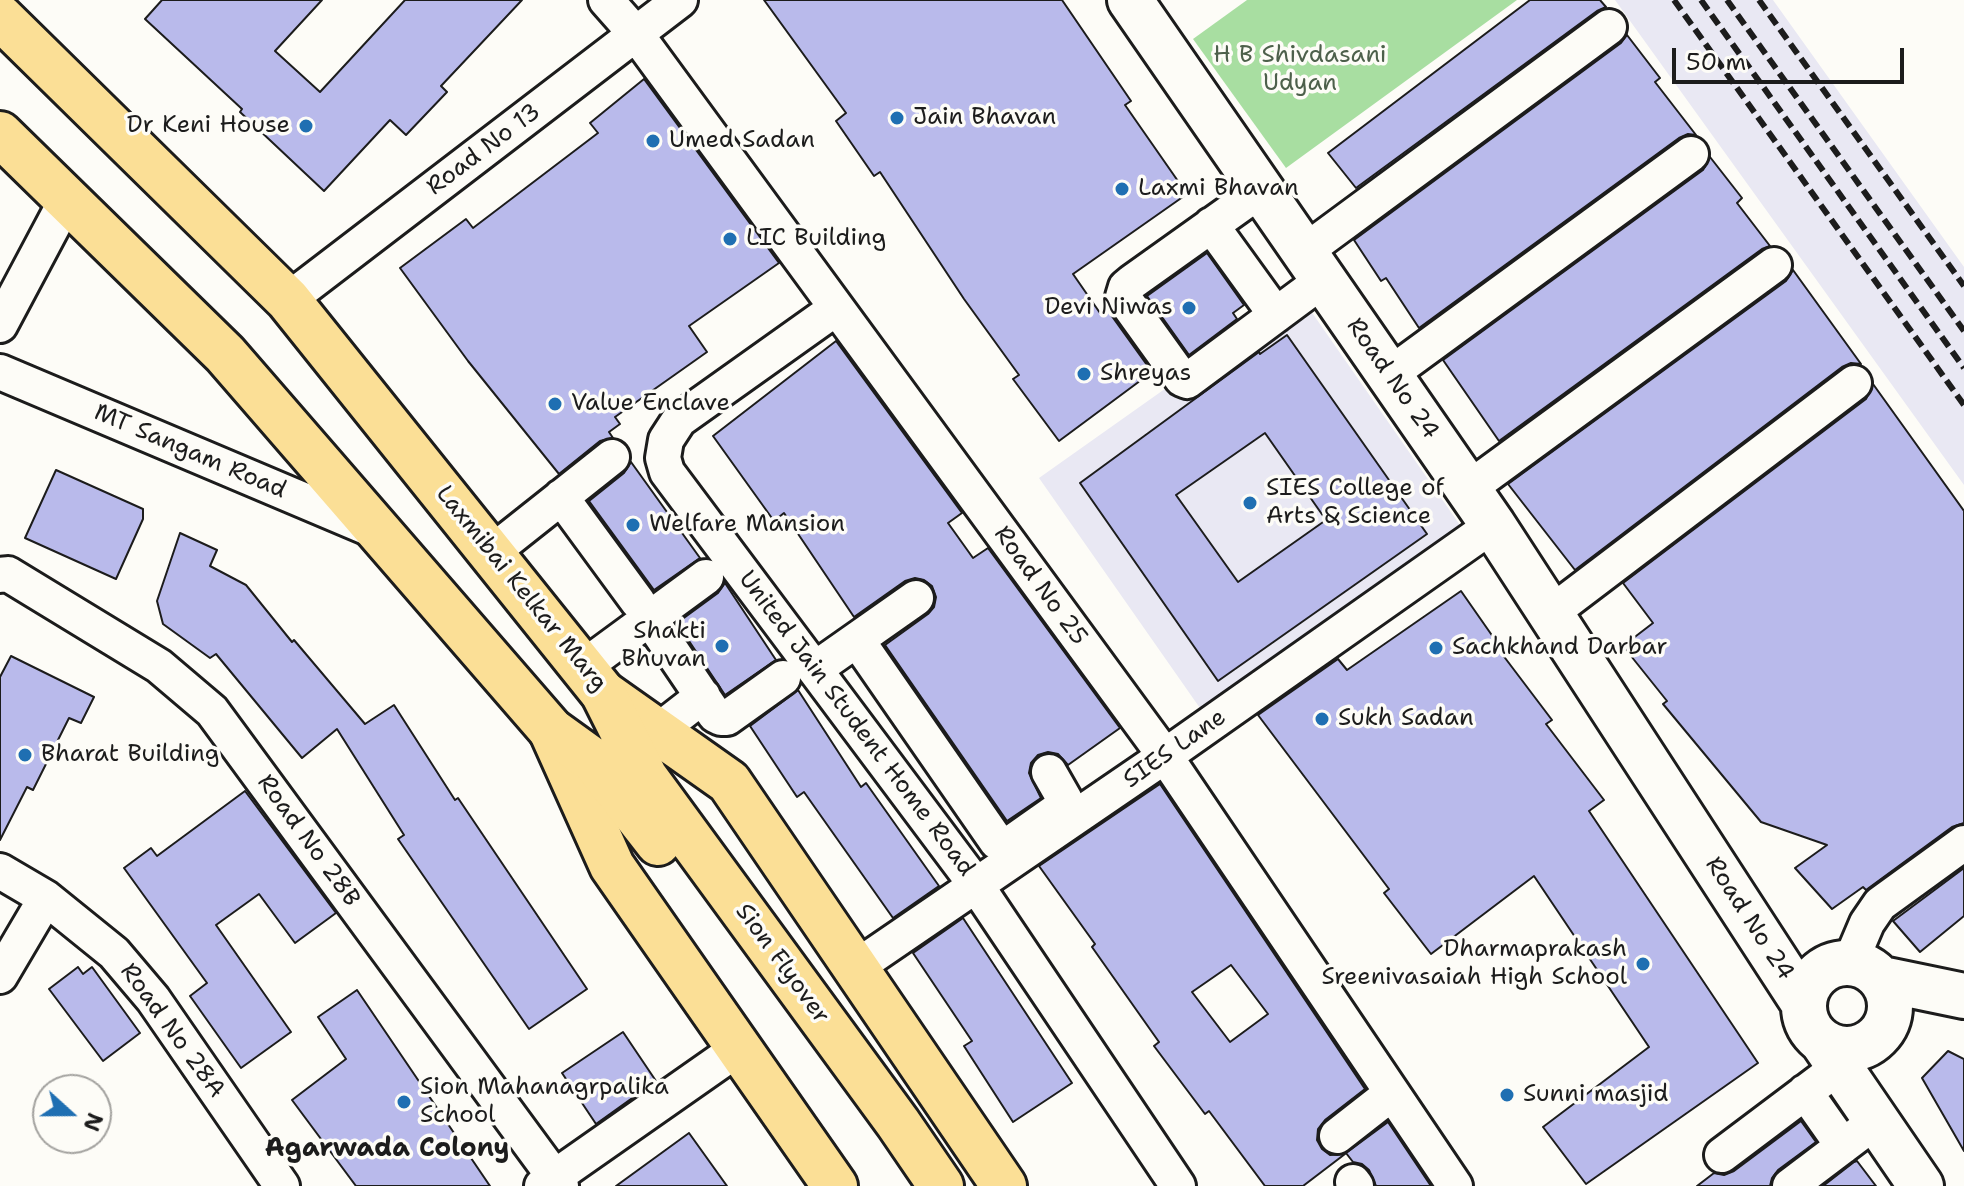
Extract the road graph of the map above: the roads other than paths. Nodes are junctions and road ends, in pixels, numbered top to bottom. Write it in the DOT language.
graph roads {
  1 [pos="606,0"];
  2 [pos="680,0"];
  3 [pos="1130,0"];
  4 [pos="0,17"];
  5 [pos="1609,27"];
  6 [pos="636,34"];
  7 [pos="0,134"];
  8 [pos="1691,154"];
  9 [pos="1261,190"];
  10 [pos="67,199"];
  11 [pos="1211,225"];
  12 [pos="1774,265"];
  13 [pos="1314,266"];
  14 [pos="288,300"];
  15 [pos="835,309"];
  16 [pos="1276,315"];
  17 [pos="0,325"];
  18 [pos="0,372"];
  19 [pos="1389,375"];
  20 [pos="1854,383"];
  21 [pos="612,457"];
  22 [pos="1468,489"];
  23 [pos="561,497"];
  24 [pos="1493,525"];
  25 [pos="380,533"];
  26 [pos="491,553"];
  27 [pos="695,573"];
  28 [pos="0,575"];
  29 [pos="916,598"];
  30 [pos="644,610"];
  31 [pos="1551,613"];
  32 [pos="857,640"];
  33 [pos="586,672"];
  34 [pos="799,674"];
  35 [pos="703,696"];
  36 [pos="545,723"];
  37 [pos="920,729"];
  38 [pos="626,744"];
  39 [pos="880,756"];
  40 [pos="1165,756"];
  41 [pos="1049,772"];
  42 [pos="1964,843"];
  43 [pos="0,871"];
  44 [pos="976,885"];
  45 [pos="46,898"];
  46 [pos="5,960"];
  47 [pos="855,968"];
  48 [pos="1866,971"];
  49 [pos="1964,996"];
  50 [pos="739,1048"];
  51 [pos="1817,1051"];
  52 [pos="1392,1093"];
  53 [pos="1860,1134"];
  54 [pos="1337,1136"];
  55 [pos="1722,1155"];
  56 [pos="552,1183"];
  57 [pos="282,1186"];
  58 [pos="835,1186"];
  59 [pos="912,1186"];
  60 [pos="941,1186"];
  61 [pos="1004,1186"];
  62 [pos="1178,1186"];
  63 [pos="1455,1186"];
  64 [pos="1790,1186"];
  65 [pos="1921,1186"];
  1 -- 6 [label="street, Road No 25"];
  2 -- 6 [label="street, Road No 13"];
  3 -- 9 [label="street, Road No 24"];
  4 -- 14 [label="main road, Laxmibai Kelkar Marg"];
  5 -- 13 [label="street"];
  6 -- 14 [label="street, Road No 13"];
  6 -- 15 [label="street, Road No 25"];
  7 -- 10 [label="main road"];
  8 -- 19 [label="street"];
  9 -- 11 [label="street"];
  9 -- 13 [label="street, Road No 24"];
  10 -- 17 [label="street"];
  10 -- 25 [label="main road"];
  11 -- 16 [label="street"];
  11 -- 16 [label="street"];
  12 -- 22 [label="street"];
  13 -- 16 [label="street"];
  13 -- 19 [label="street, Road No 24"];
  14 -- 26 [label="main road, Laxmibai Kelkar Marg"];
  15 -- 34 [label="street, United Jain Student Home Road"];
  15 -- 40 [label="street, Road No 25"];
  18 -- 25 [label="street, MT Sangam Road"];
  19 -- 22 [label="street, Road No 24"];
  20 -- 31 [label="street"];
  21 -- 23 [label="street"];
  22 -- 24 [label="street, Road No 24"];
  23 -- 26 [label="street"];
  23 -- 30 [label="street"];
  24 -- 31 [label="street, Road No 24"];
  24 -- 40 [label="street, SIES Lane"];
  25 -- 36 [label="main road"];
  26 -- 33 [label="main road, Laxmibai Kelkar Marg"];
  27 -- 30 [label="street"];
  28 -- 56 [label="street, Road No 28B"];
  29 -- 32 [label="street"];
  30 -- 33 [label="street"];
  30 -- 35 [label="street"];
  31 -- 51 [label="street, Road No 24"];
  32 -- 34 [label="street"];
  32 -- 37 [label="street"];
  33 -- 36 [label="main road"];
  33 -- 38 [label="main road, Laxmibai Kelkar Marg"];
  34 -- 35 [label="street"];
  34 -- 39 [label="street, United Jain Student Home Road"];
  35 -- 38 [label="street"];
  36 -- 38 [label="main road"];
  36 -- 50 [label="main road"];
  37 -- 39 [label="street"];
  37 -- 41 [label="street"];
  38 -- 47 [label="main road"];
  38 -- 59 [label="main road, Sion Flyover"];
  38 -- 60 [label="main road, Sion Flyover"];
  39 -- 44 [label="street, United Jain Student Home Road"];
  40 -- 44 [label="street, SIES Lane"];
  40 -- 52 [label="street, Road No 25"];
  42 -- 48 [label="street"];
  43 -- 45 [label="street, Road No 28A"];
  44 -- 47 [label="street, SIES Lane"];
  44 -- 62 [label="street, United Jain Student Home Road"];
  45 -- 46 [label="street"];
  45 -- 57 [label="street, Road No 28A"];
  47 -- 61 [label="main road"];
  48 -- 49 [label="street"];
  48 -- 51 [label="street"];
  48 -- 51 [label="street"];
  50 -- 56 [label="street, Road No 28B"];
  50 -- 58 [label="main road"];
  51 -- 53 [label="street, Road No 24"];
  51 -- 55 [label="street"];
  52 -- 54 [label="street"];
  52 -- 63 [label="street, Road No 25"];
  53 -- 64 [label="street"];
  53 -- 65 [label="street, Road No 24"];
}
